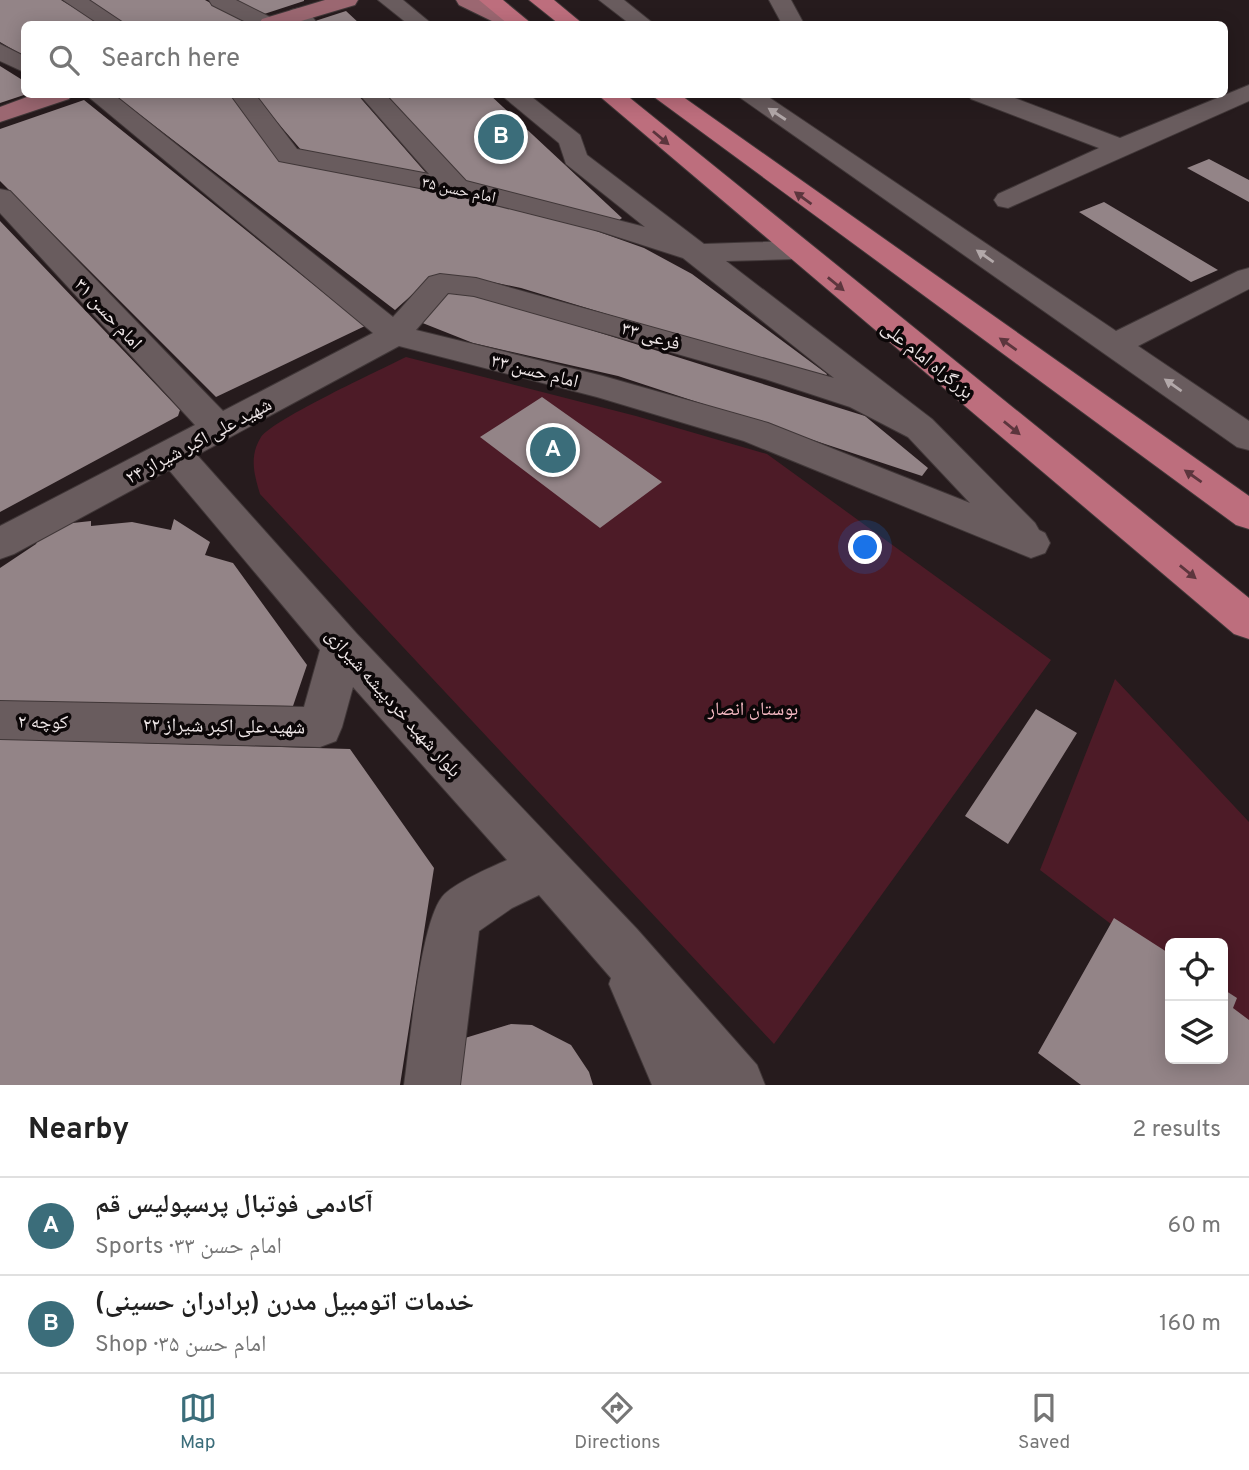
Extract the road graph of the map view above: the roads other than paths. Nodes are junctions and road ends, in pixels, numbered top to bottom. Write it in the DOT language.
graph roads {
  1 [pos="74,0"];
  2 [pos="220,0"];
  3 [pos="348,0"];
  4 [pos="389,0"];
  5 [pos="467,0"];
  6 [pos="490,0"];
  7 [pos="540,0"];
  8 [pos="610,0"];
  9 [pos="635,0"];
  10 [pos="780,0"];
  11 [pos="303,20"];
  12 [pos="109,21"];
  13 [pos="262,21"];
  14 [pos="417,21"];
  15 [pos="508,21"];
  16 [pos="517,21"];
  17 [pos="568,21"];
  18 [pos="639,21"];
  19 [pos="647,21"];
  20 [pos="791,21"];
  21 [pos="0,51"];
  22 [pos="21,63"];
  23 [pos="1249,92"];
  24 [pos="49,98"];
  25 [pos="102,98"];
  26 [pos="245,98"];
  27 [pos="375,98"];
  28 [pos="517,98"];
  29 [pos="614,98"];
  30 [pos="670,98"];
  31 [pos="753,98"];
  32 [pos="991,98"];
  33 [pos="690,108"];
  34 [pos="0,115"];
  35 [pos="1121,147"];
  36 [pos="456,187"];
  37 [pos="0,197"];
  38 [pos="1009,200"];
  39 [pos="795,250"];
  40 [pos="699,253"];
  41 [pos="1249,277"];
  42 [pos="396,335"];
  43 [pos="1114,345"];
  44 [pos="920,428"];
  45 [pos="219,429"];
  46 [pos="1249,438"];
  47 [pos="174,452"];
  48 [pos="1249,515"];
  49 [pos="0,544"];
  50 [pos="1249,622"];
  51 [pos="342,646"];
  52 [pos="0,720"];
  53 [pos="87,722"];
  54 [pos="545,867"];
  55 [pos="619,947"];
  56 [pos="432,1085"];
  57 [pos="680,1085"];
  58 [pos="737,1085"];
  1 -- 12 [label="street"];
  2 -- 13 [label="street"];
  3 -- 11 [label="main road"];
  4 -- 14 [label="street"];
  5 -- 15 [label="main road"];
  6 -- 16 [label="highway"];
  7 -- 17 [label="highway"];
  8 -- 18 [label="street"];
  9 -- 19 [label="street"];
  10 -- 20 [label="street"];
  21 -- 22 [label="street"];
  23 -- 35 [label="street"];
  24 -- 34 [label="main road"];
  25 -- 42 [label="street, امام حسن ۳۳"];
  26 -- 36 [label="street, امام حسن ۳۵"];
  27 -- 36 [label="street"];
  28 -- 40 [label="street"];
  29 -- 39 [label="highway, بزرگراه امام علی, one-way"];
  30 -- 33 [label="highway"];
  43 -- 31 [label="street, one-way"];
  32 -- 35 [label="street"];
  48 -- 33 [label="highway, one-way"];
  35 -- 38 [label="street"];
  36 -- 40 [label="street, امام حسن ۳۵"];
  37 -- 45 [label="street, امام حسن ۳۱"];
  39 -- 40 [label="street"];
  39 -- 50 [label="highway, بزرگراه امام علی, one-way"];
  40 -- 44 [label="street"];
  41 -- 43 [label="street"];
  42 -- 44 [label="street, فرعی ۳۳"];
  42 -- 44 [label="street, امام حسن ۳۳"];
  42 -- 45 [label="street, شهید علی اکبر شیراز ۲۴"];
  46 -- 43 [label="street, one-way"];
  45 -- 47 [label="street, شهید علی اکبر شیراز ۲۴"];
  47 -- 49 [label="street, شهید علی اکبر شیراز ۲۴"];
  47 -- 51 [label="street, بلوار شهید خردپیشه شیرازی"];
  51 -- 53 [label="street, شهید علی اکبر شیراز ۲۲"];
  51 -- 54 [label="street, بلوار شهید خردپیشه شیرازی"];
  52 -- 53 [label="street, کوچه ۲"];
  54 -- 55 [label="street, بلوار شهید خردپیشه شیرازی"];
  54 -- 56 [label="street"];
  55 -- 57 [label="street, بلوار شهید خردپیشه شیرازی"];
  55 -- 58 [label="street, بلوار شهید خردپیشه شیرازی"];
}
